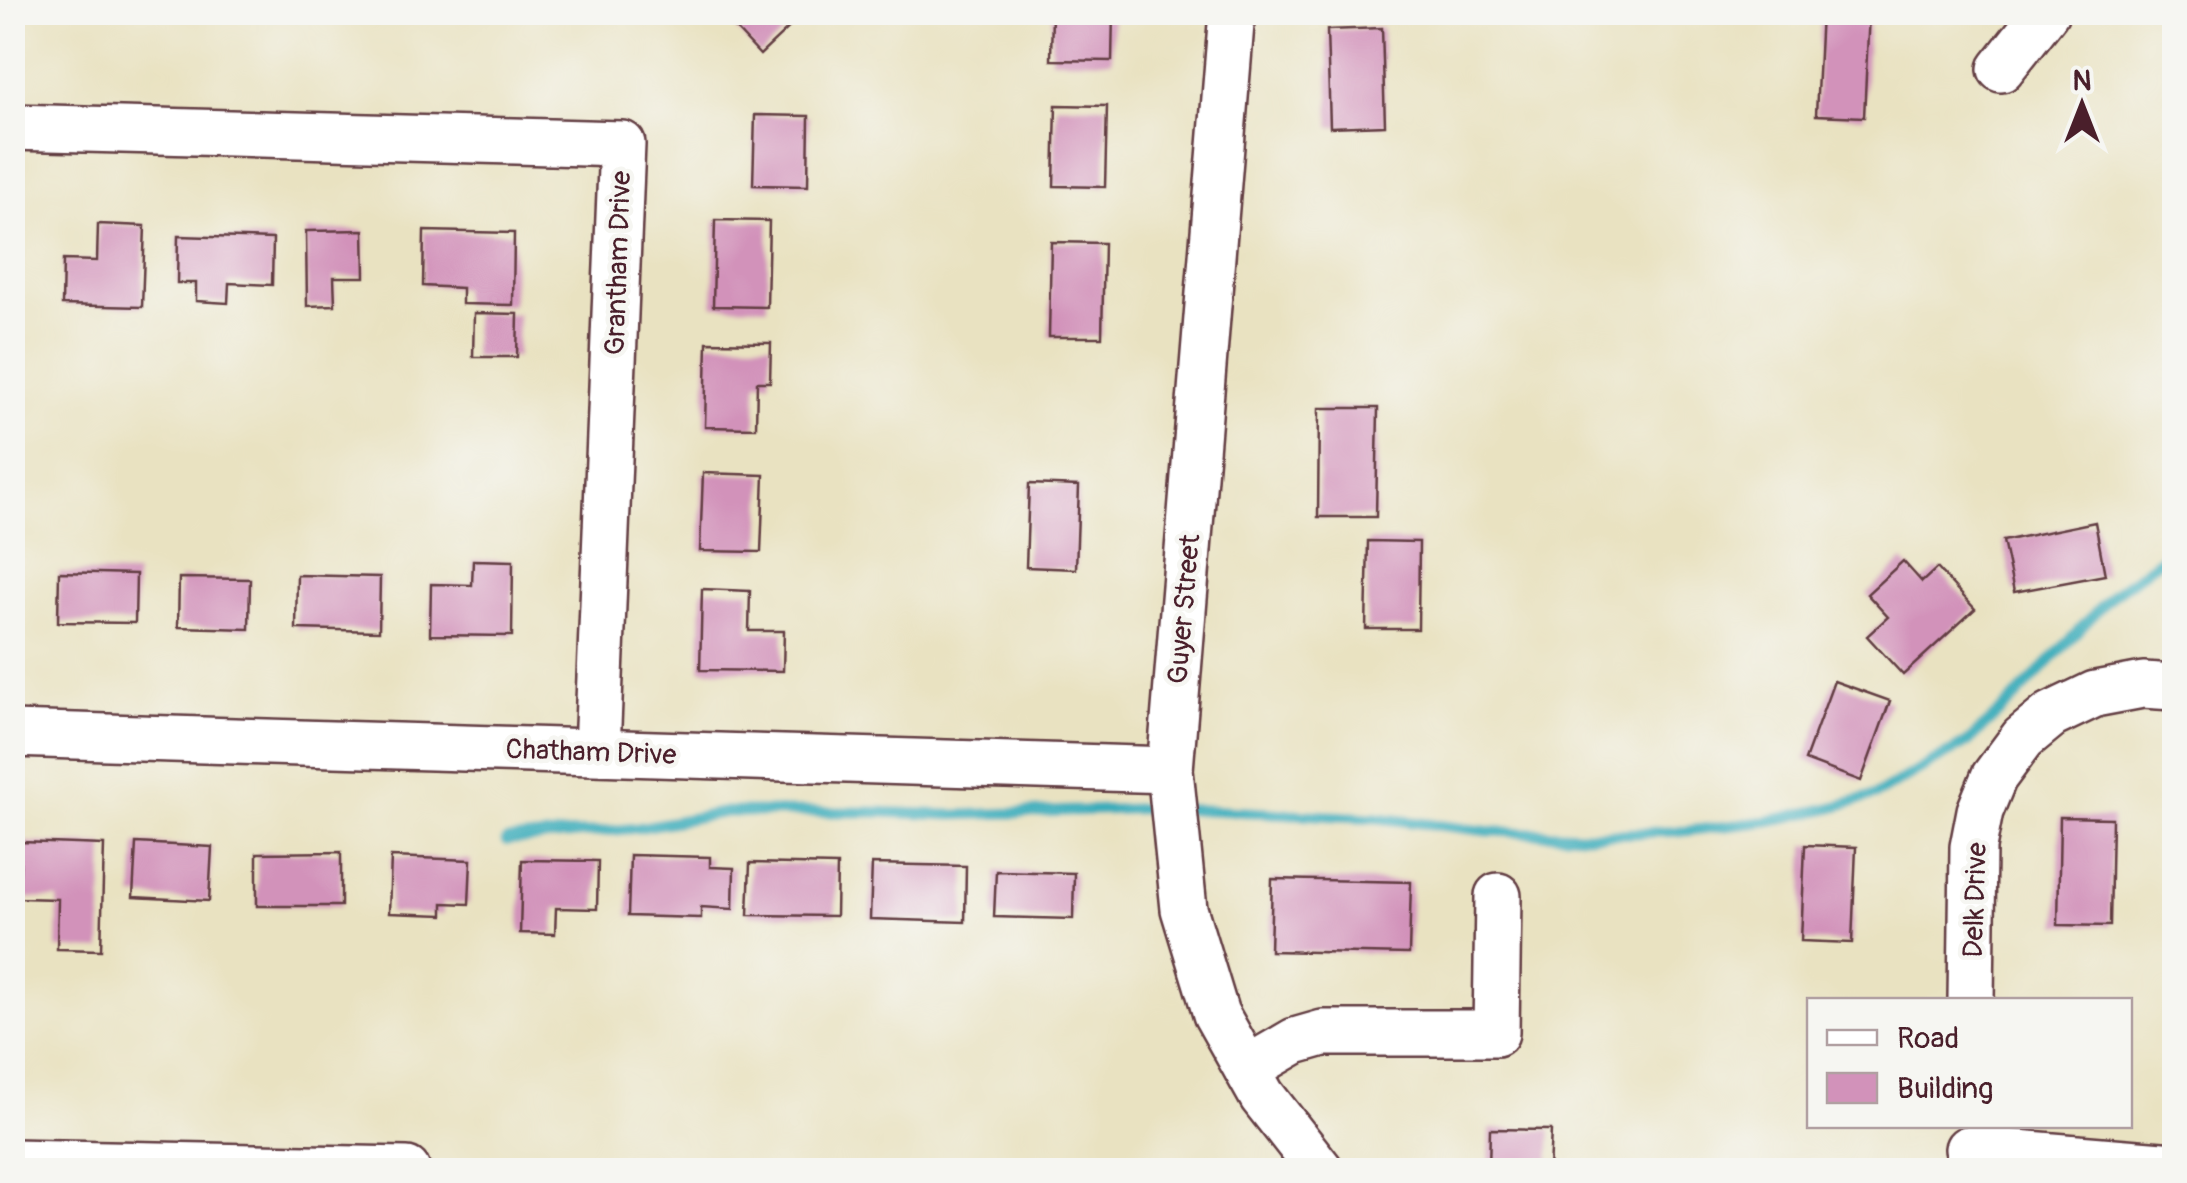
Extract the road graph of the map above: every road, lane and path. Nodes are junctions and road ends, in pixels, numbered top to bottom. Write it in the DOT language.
graph roads {
  1 [pos="1232,12"];
  2 [pos="2046,12"];
  3 [pos="2001,69"];
  4 [pos="12,127"];
  5 [pos="2174,687"];
  6 [pos="12,734"];
  7 [pos="597,750"];
  8 [pos="1170,770"];
  9 [pos="1498,896"];
  10 [pos="1971,998"];
  11 [pos="1247,1069"];
  12 [pos="1968,1148"];
  13 [pos="12,1162"];
  14 [pos="2174,1166"];
  15 [pos="407,1170"];
  16 [pos="1320,1170"];
  1 -- 8 [label="street, Guyer Street"];
  2 -- 3 [label="street"];
  4 -- 7 [label="street, Grantham Drive"];
  5 -- 10 [label="street, Delk Drive"];
  6 -- 7 [label="street, Chatham Drive"];
  7 -- 8 [label="street, Chatham Drive"];
  8 -- 11 [label="street, Guyer Street"];
  9 -- 11 [label="street"];
  11 -- 16 [label="street, Guyer Street"];
  12 -- 14 [label="street"];
  13 -- 15 [label="street"];
}
